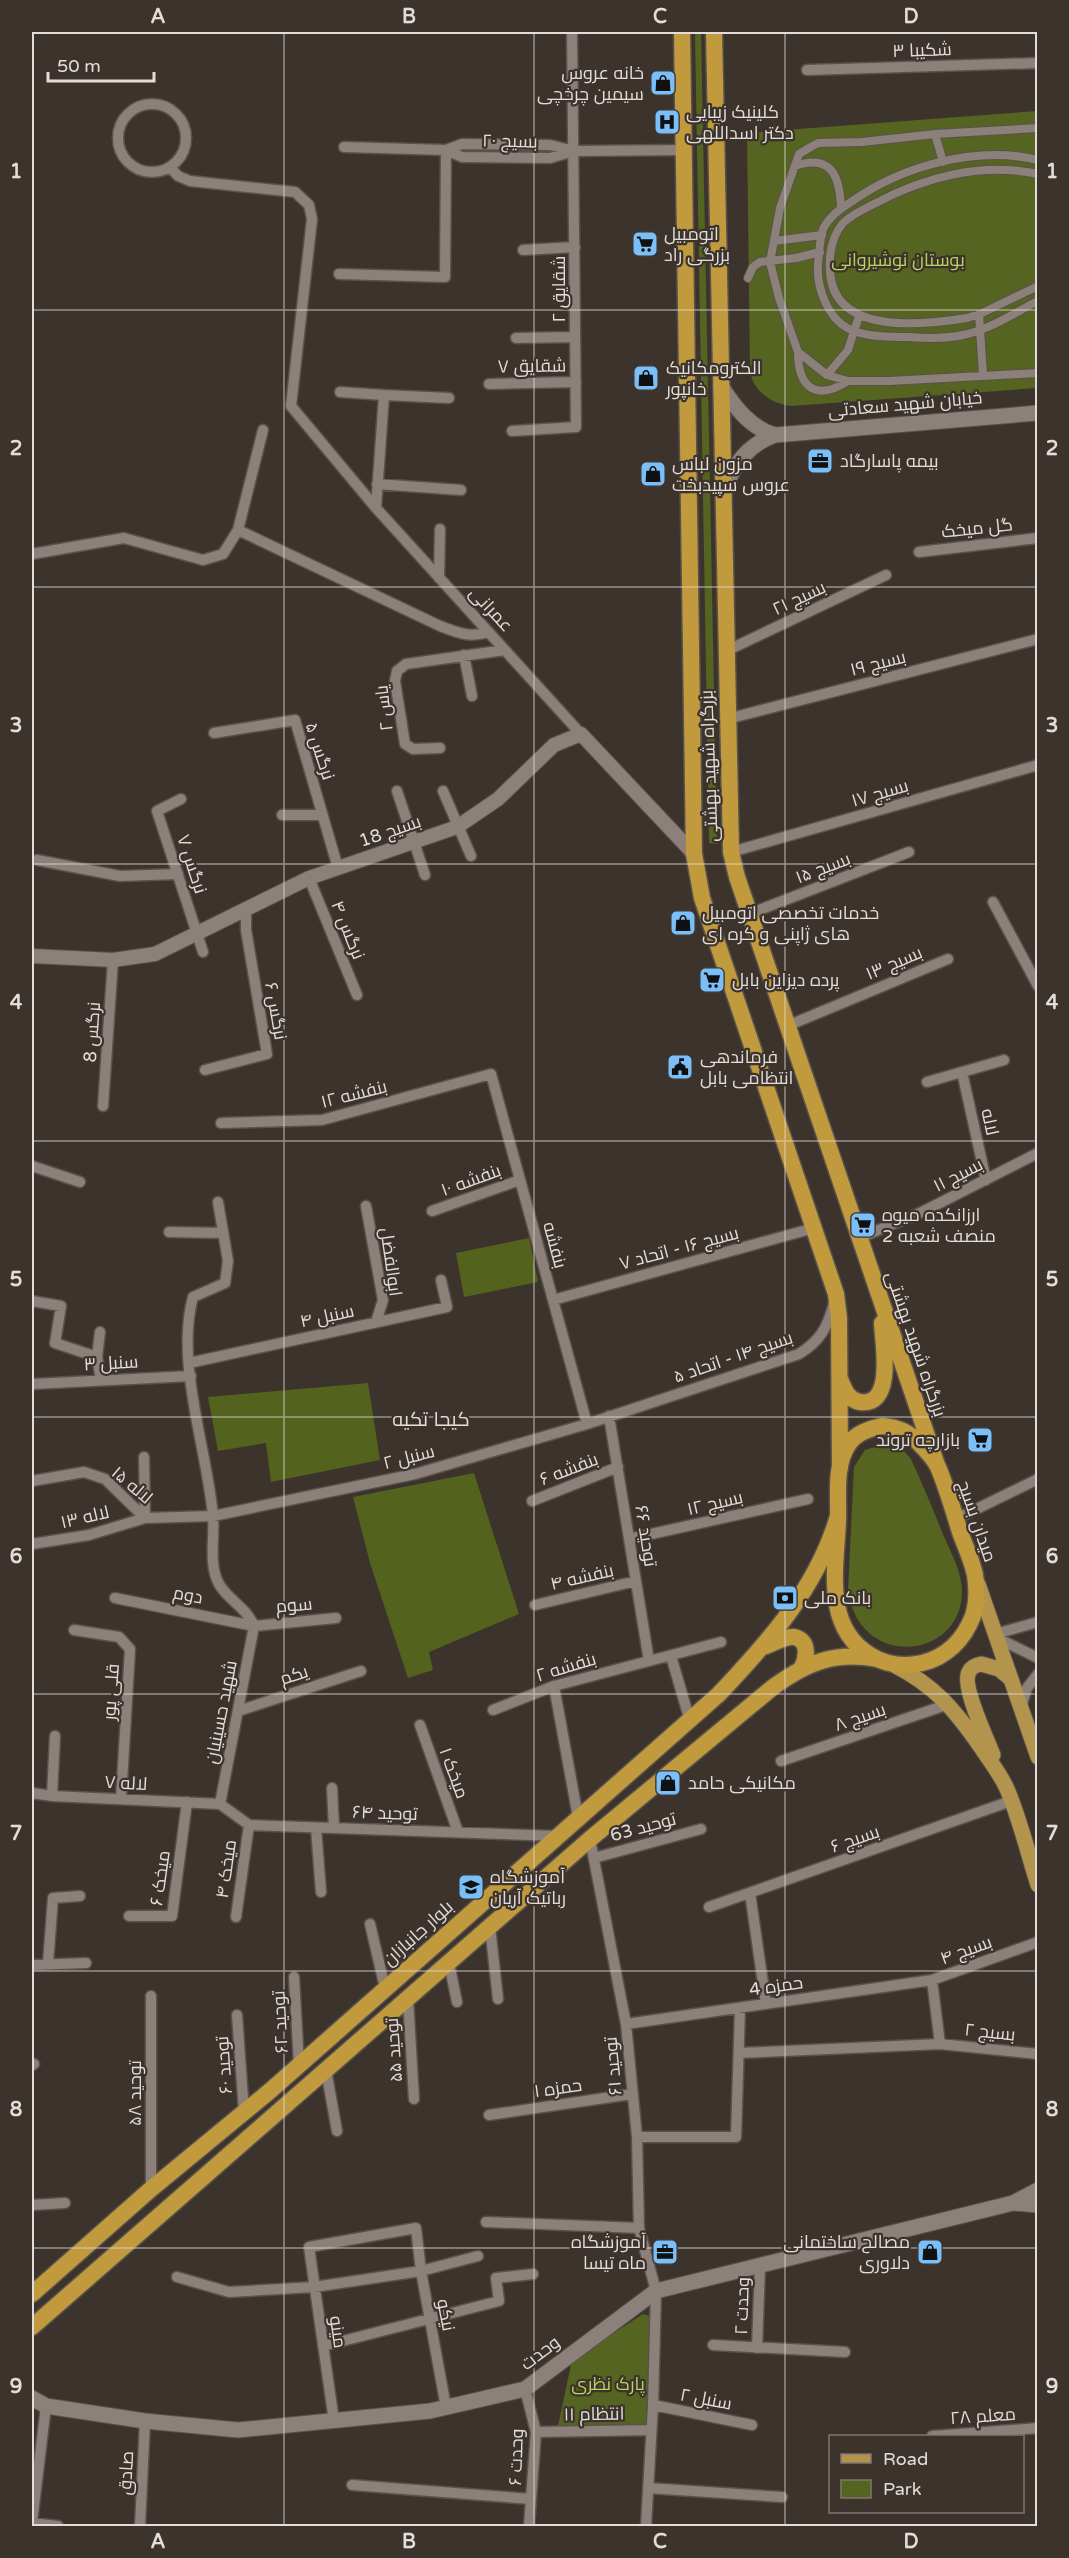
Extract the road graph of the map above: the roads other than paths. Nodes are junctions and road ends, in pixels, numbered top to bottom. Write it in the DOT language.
graph roads {
  1 [pos="572,32"];
  2 [pos="682,32"];
  3 [pos="714,32"];
  4 [pos="1038,63"];
  5 [pos="807,70"];
  6 [pos="1038,128"];
  7 [pos="935,134"];
  8 [pos="344,147"];
  9 [pos="446,150"];
  10 [pos="684,150"];
  11 [pos="574,151"];
  12 [pos="1038,160"];
  13 [pos="943,162"];
  14 [pos="170,166"];
  15 [pos="795,166"];
  16 [pos="1038,174"];
  17 [pos="841,209"];
  18 [pos="822,235"];
  19 [pos="774,241"];
  20 [pos="575,247"];
  21 [pos="523,250"];
  22 [pos="820,252"];
  23 [pos="770,262"];
  24 [pos="339,274"];
  25 [pos="747,278"];
  26 [pos="1038,286"];
  27 [pos="1038,301"];
  28 [pos="980,314"];
  29 [pos="859,316"];
  30 [pos="980,330"];
  31 [pos="853,331"];
  32 [pos="576,337"];
  33 [pos="516,338"];
  34 [pos="798,352"];
  35 [pos="1038,373"];
  36 [pos="827,375"];
  37 [pos="983,375"];
  38 [pos="848,381"];
  39 [pos="576,382"];
  40 [pos="489,384"];
  41 [pos="721,386"];
  42 [pos="340,392"];
  43 [pos="384,395"];
  44 [pos="449,398"];
  45 [pos="1038,413"];
  46 [pos="263,430"];
  47 [pos="512,430"];
  48 [pos="775,435"];
  49 [pos="377,484"];
  50 [pos="461,490"];
  51 [pos="723,494"];
  52 [pos="376,508"];
  53 [pos="440,529"];
  54 [pos="238,530"];
  55 [pos="1038,538"];
  56 [pos="919,552"];
  57 [pos="32,554"];
  58 [pos="886,574"];
  59 [pos="439,578"];
  60 [pos="489,632"];
  61 [pos="1038,639"];
  62 [pos="505,650"];
  63 [pos="726,651"];
  64 [pos="464,655"];
  65 [pos="472,696"];
  66 [pos="727,718"];
  67 [pos="214,733"];
  68 [pos="581,734"];
  69 [pos="440,748"];
  70 [pos="1038,765"];
  71 [pos="397,791"];
  72 [pos="443,791"];
  73 [pos="182,799"];
  74 [pos="282,815"];
  75 [pos="322,815"];
  76 [pos="457,827"];
  77 [pos="413,842"];
  78 [pos="731,852"];
  79 [pos="909,852"];
  80 [pos="694,854"];
  81 [pos="471,856"];
  82 [pos="37,860"];
  83 [pos="338,868"];
  84 [pos="178,874"];
  85 [pos="425,874"];
  86 [pos="309,878"];
  87 [pos="993,902"];
  88 [pos="246,909"];
  89 [pos="749,914"];
  90 [pos="197,933"];
  91 [pos="203,952"];
  92 [pos="32,956"];
  93 [pos="948,959"];
  94 [pos="113,960"];
  95 [pos="1038,986"];
  96 [pos="357,995"];
  97 [pos="787,1026"];
  98 [pos="1004,1060"];
  99 [pos="205,1070"];
  100 [pos="963,1072"];
  101 [pos="491,1074"];
  102 [pos="927,1082"];
  103 [pos="103,1106"];
  104 [pos="221,1123"];
  105 [pos="1037,1157"];
  106 [pos="32,1166"];
  107 [pos="520,1180"];
  108 [pos="986,1180"];
  109 [pos="80,1182"];
  110 [pos="218,1202"];
  111 [pos="366,1206"];
  112 [pos="432,1211"];
  113 [pos="814,1228"];
  114 [pos="169,1232"];
  115 [pos="223,1233"];
  116 [pos="859,1238"];
  117 [pos="441,1280"];
  118 [pos="836,1294"];
  119 [pos="878,1294"];
  120 [pos="553,1300"];
  121 [pos="32,1301"];
  122 [pos="376,1322"];
  123 [pos="100,1332"];
  124 [pos="97,1357"];
  125 [pos="189,1363"];
  126 [pos="191,1376"];
  127 [pos="839,1378"];
  128 [pos="101,1380"];
  129 [pos="33,1384"];
  130 [pos="609,1416"];
  131 [pos="587,1424"];
  132 [pos="144,1457"];
  133 [pos="937,1465"];
  134 [pos="618,1467"];
  135 [pos="840,1468"];
  136 [pos="1038,1479"];
  137 [pos="32,1481"];
  138 [pos="808,1499"];
  139 [pos="532,1501"];
  140 [pos="213,1516"];
  141 [pos="838,1516"];
  142 [pos="145,1518"];
  143 [pos="956,1519"];
  144 [pos="629,1539"];
  145 [pos="32,1544"];
  146 [pos="975,1574"];
  147 [pos="636,1581"];
  148 [pos="116,1598"];
  149 [pos="535,1605"];
  150 [pos="336,1618"];
  151 [pos="1038,1622"];
  152 [pos="254,1626"];
  153 [pos="74,1630"];
  154 [pos="996,1636"];
  155 [pos="721,1642"];
  156 [pos="765,1646"];
  157 [pos="671,1656"];
  158 [pos="1038,1658"];
  159 [pos="877,1659"];
  160 [pos="649,1661"];
  161 [pos="894,1665"];
  162 [pos="801,1669"];
  163 [pos="361,1671"];
  164 [pos="1038,1674"];
  165 [pos="1011,1679"];
  166 [pos="554,1686"];
  167 [pos="949,1704"];
  168 [pos="1020,1707"];
  169 [pos="493,1710"];
  170 [pos="238,1711"];
  171 [pos="690,1721"];
  172 [pos="420,1725"];
  173 [pos="55,1736"];
  174 [pos="1038,1757"];
  175 [pos="781,1761"];
  176 [pos="332,1788"];
  177 [pos="32,1792"];
  178 [pos="52,1796"];
  179 [pos="1009,1796"];
  180 [pos="121,1799"];
  181 [pos="187,1802"];
  182 [pos="220,1804"];
  183 [pos="578,1817"];
  184 [pos="249,1825"];
  185 [pos="316,1828"];
  186 [pos="334,1828"];
  187 [pos="701,1829"];
  188 [pos="458,1832"];
  189 [pos="557,1836"];
  190 [pos="590,1839"];
  191 [pos="594,1858"];
  192 [pos="1038,1885"];
  193 [pos="321,1892"];
  194 [pos="750,1893"];
  195 [pos="80,1896"];
  196 [pos="709,1907"];
  197 [pos="129,1916"];
  198 [pos="236,1917"];
  199 [pos="370,1924"];
  200 [pos="490,1927"];
  201 [pos="1038,1941"];
  202 [pos="48,1963"];
  203 [pos="86,1963"];
  204 [pos="449,1963"];
  205 [pos="32,1965"];
  206 [pos="294,1977"];
  207 [pos="932,1980"];
  208 [pos="385,1988"];
  209 [pos="151,1996"];
  210 [pos="408,1999"];
  211 [pos="498,1999"];
  212 [pos="457,2002"];
  213 [pos="766,2004"];
  214 [pos="740,2008"];
  215 [pos="237,2015"];
  216 [pos="626,2024"];
  217 [pos="940,2044"];
  218 [pos="739,2053"];
  219 [pos="1038,2054"];
  220 [pos="299,2065"];
  221 [pos="326,2070"];
  222 [pos="632,2094"];
  223 [pos="414,2099"];
  224 [pos="244,2112"];
  225 [pos="489,2115"];
  226 [pos="337,2131"];
  227 [pos="637,2137"];
  228 [pos="152,2189"];
  229 [pos="1038,2190"];
  230 [pos="65,2204"];
  231 [pos="1013,2204"];
  232 [pos="32,2205"];
  233 [pos="1038,2205"];
  234 [pos="486,2222"];
  235 [pos="639,2228"];
  236 [pos="309,2247"];
  237 [pos="478,2256"];
  238 [pos="760,2266"];
  239 [pos="421,2271"];
  240 [pos="533,2274"];
  241 [pos="177,2277"];
  242 [pos="314,2287"];
  243 [pos="656,2291"];
  244 [pos="32,2294"];
  245 [pos="430,2319"];
  246 [pos="32,2327"];
  247 [pos="713,2345"];
  248 [pos="323,2346"];
  249 [pos="757,2348"];
  250 [pos="844,2352"];
  251 [pos="525,2389"];
  252 [pos="32,2397"];
  253 [pos="654,2405"];
  254 [pos="46,2406"];
  255 [pos="446,2408"];
  256 [pos="145,2421"];
  257 [pos="334,2421"];
  258 [pos="752,2425"];
  259 [pos="1038,2428"];
  260 [pos="651,2430"];
  261 [pos="536,2432"];
  262 [pos="991,2434"];
  263 [pos="962,2435"];
  264 [pos="352,2484"];
  265 [pos="648,2488"];
  266 [pos="782,2497"];
  267 [pos="531,2499"];
  268 [pos="32,2522"];
  269 [pos="58,2526"];
  270 [pos="140,2526"];
  271 [pos="529,2526"];
  272 [pos="646,2526"];
  1 -- 11 [label="street, شقایق ۲"];
  2 -- 10 [label="highway, بزرگراه شهید بهشتی"];
  3 -- 41 [label="highway, بزرگراه شهید بهشتی"];
  4 -- 5 [label="street, شکیبا ۳"];
  6 -- 7 [label="street"];
  7 -- 13 [label="street"];
  7 -- 15 [label="street"];
  8 -- 9 [label="street, بسیج ۲۰"];
  9 -- 11 [label="street, بسیج ۲۰"];
  9 -- 24 [label="street"];
  10 -- 11 [label="street, بسیج ۲۰"];
  10 -- 80 [label="highway, بزرگراه شهید بهشتی"];
  11 -- 20 [label="street, شقایق ۲"];
  12 -- 13 [label="street"];
  13 -- 17 [label="street"];
  14 -- 14 [label="street"];
  14 -- 52 [label="street, عمرانی"];
  15 -- 17 [label="street"];
  15 -- 19 [label="street"];
  16 -- 29 [label="street"];
  17 -- 18 [label="street"];
  18 -- 19 [label="street"];
  18 -- 22 [label="street"];
  19 -- 23 [label="street"];
  20 -- 21 [label="street"];
  20 -- 32 [label="street, شقایق ۲"];
  22 -- 23 [label="street"];
  22 -- 31 [label="street"];
  23 -- 25 [label="street"];
  23 -- 34 [label="street"];
  26 -- 28 [label="street"];
  27 -- 30 [label="street"];
  28 -- 29 [label="street"];
  28 -- 30 [label="street"];
  29 -- 31 [label="street"];
  30 -- 31 [label="street"];
  30 -- 37 [label="street"];
  31 -- 36 [label="street"];
  32 -- 33 [label="street"];
  32 -- 39 [label="street, شقایق ۲"];
  34 -- 36 [label="street"];
  34 -- 38 [label="street"];
  35 -- 37 [label="street"];
  36 -- 38 [label="street"];
  37 -- 38 [label="street"];
  39 -- 40 [label="street, شقایق ۷"];
  39 -- 47 [label="street, شقایق ۲"];
  41 -- 48 [label="main road"];
  41 -- 51 [label="highway, بزرگراه شهید بهشتی"];
  42 -- 43 [label="street"];
  43 -- 44 [label="street"];
  43 -- 49 [label="street"];
  45 -- 48 [label="main road, خیابان شهید سعادتی"];
  46 -- 54 [label="street"];
  48 -- 51 [label="main road"];
  49 -- 50 [label="street"];
  49 -- 52 [label="street"];
  51 -- 63 [label="highway, بزرگراه شهید بهشتی"];
  52 -- 59 [label="street, عمرانی"];
  53 -- 59 [label="street"];
  54 -- 57 [label="street"];
  54 -- 60 [label="street"];
  55 -- 56 [label="street, گل میخک"];
  58 -- 63 [label="street, بسیج ۲۱"];
  59 -- 60 [label="street, عمرانی"];
  60 -- 62 [label="street, عمرانی"];
  61 -- 66 [label="street, بسیج ۱۹"];
  62 -- 64 [label="street, یاس ۲"];
  62 -- 68 [label="street, عمرانی"];
  63 -- 66 [label="highway, بزرگراه شهید بهشتی"];
  64 -- 65 [label="street"];
  64 -- 69 [label="street, یاس ۲"];
  66 -- 78 [label="highway, بزرگراه شهید بهشتی"];
  67 -- 75 [label="street, نرگس ۵"];
  68 -- 76 [label="street, بسیج 18"];
  68 -- 80 [label="street"];
  70 -- 78 [label="street, بسیج ۱۷"];
  71 -- 77 [label="street"];
  72 -- 76 [label="street"];
  73 -- 84 [label="street, نرگس ۷"];
  74 -- 75 [label="street"];
  75 -- 83 [label="street, نرگس ۵"];
  76 -- 77 [label="street, بسیج 18"];
  76 -- 81 [label="street"];
  77 -- 83 [label="street, بسیج 18"];
  77 -- 85 [label="street"];
  78 -- 89 [label="highway, بزرگراه شهید بهشتی"];
  79 -- 89 [label="street, بسیج ۱۵"];
  80 -- 113 [label="highway, بزرگراه شهید بهشتی"];
  82 -- 84 [label="street"];
  83 -- 86 [label="street, بسیج 18"];
  84 -- 90 [label="street, نرگس ۷"];
  86 -- 88 [label="street, بسیج 18"];
  86 -- 96 [label="street, نرگس ۴"];
  87 -- 95 [label="street"];
  88 -- 90 [label="street, بسیج 18"];
  88 -- 99 [label="street, نرگس ۶"];
  89 -- 97 [label="highway, بزرگراه شهید بهشتی"];
  90 -- 91 [label="street, نرگس ۷"];
  90 -- 94 [label="street, بسیج 18"];
  92 -- 94 [label="street, بسیج 18"];
  93 -- 97 [label="street, بسیج ۱۳"];
  94 -- 103 [label="street, نرگس 8"];
  97 -- 116 [label="highway, بزرگراه شهید بهشتی"];
  98 -- 100 [label="street"];
  100 -- 102 [label="street"];
  100 -- 108 [label="street, لاله"];
  101 -- 104 [label="street, بنفشه ۱۲"];
  101 -- 107 [label="street, بنفشه"];
  105 -- 108 [label="street, بسیج ۱۱"];
  106 -- 109 [label="street"];
  107 -- 112 [label="street, بنفشه ۱۰"];
  107 -- 120 [label="street, بنفشه"];
  108 -- 116 [label="street, بسیج ۱۱"];
  110 -- 115 [label="street"];
  111 -- 122 [label="street, ابوالفضل"];
  113 -- 118 [label="highway, بزرگراه شهید بهشتی"];
  113 -- 120 [label="street, بسیج ۱۶ - اتحاد ۷"];
  114 -- 115 [label="street"];
  115 -- 125 [label="street"];
  116 -- 119 [label="highway, بزرگراه شهید بهشتی"];
  117 -- 122 [label="street, سنبل ۴"];
  118 -- 127 [label="highway, بزرگراه شهید بهشتی"];
  118 -- 130 [label="street, بسیج ۱۴ - اتحاد ۵"];
  119 -- 127 [label="highway"];
  119 -- 133 [label="highway, بزرگراه شهید بهشتی"];
  120 -- 131 [label="street, بنفشه"];
  121 -- 124 [label="street, سنبل ۳"];
  122 -- 125 [label="street, سنبل ۴"];
  123 -- 124 [label="street"];
  124 -- 128 [label="street"];
  125 -- 126 [label="street"];
  126 -- 128 [label="street, سنبل ۳"];
  126 -- 140 [label="street"];
  127 -- 135 [label="highway, بزرگراه شهید بهشتی"];
  128 -- 129 [label="street, سنبل ۳"];
  130 -- 131 [label="street, سنبل ۲"];
  130 -- 134 [label="street, توحید ۶۶"];
  131 -- 140 [label="street, سنبل ۲"];
  132 -- 142 [label="street"];
  133 -- 135 [label="highway, میدان بسیج"];
  133 -- 143 [label="highway, میدان بسیج"];
  134 -- 139 [label="street, بنفشه ۶"];
  134 -- 144 [label="street, توحید ۶۶"];
  135 -- 141 [label="highway, میدان بسیج"];
  136 -- 143 [label="street"];
  137 -- 142 [label="street, لاله ۱۵"];
  138 -- 144 [label="street, بسیج ۱۲"];
  140 -- 142 [label="street, لاله ۱۵"];
  140 -- 152 [label="street"];
  141 -- 156 [label="highway, بلوار جانبازان"];
  141 -- 159 [label="highway, میدان بسیج"];
  142 -- 145 [label="street, لاله ۱۳"];
  143 -- 146 [label="highway, میدان بسیج"];
  144 -- 147 [label="street, توحید ۶۶"];
  146 -- 154 [label="main road"];
  146 -- 161 [label="highway, میدان بسیج"];
  147 -- 149 [label="street, بنفشه ۴"];
  147 -- 160 [label="street, توحید ۶۶"];
  148 -- 152 [label="street, دوم"];
  150 -- 152 [label="street, سوم"];
  151 -- 154 [label="street"];
  152 -- 170 [label="street, شهید حسینیان"];
  153 -- 180 [label="street, قلی پور"];
  154 -- 158 [label="street"];
  154 -- 165 [label="main road"];
  155 -- 157 [label="street, بنفشه ۲"];
  156 -- 162 [label="highway"];
  156 -- 171 [label="highway, بلوار جانبازان"];
  157 -- 160 [label="street, بنفشه ۲"];
  157 -- 171 [label="street"];
  159 -- 161 [label="highway, میدان بسیج"];
  159 -- 162 [label="highway"];
  160 -- 166 [label="street, بنفشه ۲"];
  161 -- 167 [label="main road"];
  162 -- 190 [label="highway"];
  163 -- 170 [label="street, یکم"];
  164 -- 168 [label="street"];
  165 -- 168 [label="main road"];
  165 -- 179 [label="main road"];
  166 -- 169 [label="street, بنفشه ۲"];
  166 -- 183 [label="street"];
  167 -- 175 [label="street, بسیج ۸"];
  167 -- 179 [label="main road"];
  168 -- 174 [label="main road"];
  170 -- 182 [label="street, شهید حسینیان"];
  171 -- 183 [label="highway, بلوار جانبازان"];
  172 -- 188 [label="street, میخک ۱"];
  173 -- 178 [label="street"];
  176 -- 186 [label="street"];
  177 -- 178 [label="street, لاله ۷"];
  178 -- 180 [label="street, لاله ۷"];
  179 -- 192 [label="main road"];
  179 -- 194 [label="street, بسیج ۶"];
  180 -- 181 [label="street, لاله ۷"];
  181 -- 182 [label="street, لاله ۷"];
  181 -- 197 [label="street, میخک ۶"];
  182 -- 184 [label="street"];
  183 -- 189 [label="highway, بلوار جانبازان"];
  184 -- 185 [label="street, توحید ۶۴"];
  184 -- 198 [label="street, میخک ۴"];
  185 -- 186 [label="street, توحید ۶۴"];
  185 -- 193 [label="street"];
  186 -- 188 [label="street, توحید ۶۴"];
  187 -- 191 [label="street, توحید 63"];
  188 -- 189 [label="street, توحید ۶۴"];
  189 -- 208 [label="highway, بلوار جانبازان"];
  190 -- 191 [label="street, توحید ۶۱"];
  190 -- 200 [label="highway"];
  191 -- 216 [label="street, توحید ۶۱"];
  194 -- 196 [label="street, بسیج ۶"];
  194 -- 213 [label="street"];
  195 -- 202 [label="street"];
  199 -- 208 [label="street"];
  200 -- 204 [label="highway"];
  200 -- 211 [label="street"];
  201 -- 207 [label="street, بسیج ۴"];
  202 -- 203 [label="street"];
  202 -- 205 [label="street"];
  204 -- 210 [label="highway"];
  204 -- 212 [label="street"];
  206 -- 220 [label="street, توحید ۶۲"];
  207 -- 213 [label="street, حمزه 4"];
  207 -- 217 [label="street, بسیج ۴"];
  208 -- 220 [label="highway, بلوار جانبازان"];
  209 -- 228 [label="street, توحید ۵۸"];
  210 -- 221 [label="highway"];
  210 -- 223 [label="street, توحید ۵۵"];
  213 -- 214 [label="street, حمزه 4"];
  214 -- 216 [label="street, حمزه 4"];
  214 -- 218 [label="street"];
  215 -- 224 [label="street, توحید ۶۰"];
  216 -- 222 [label="street, توحید ۶۱"];
  217 -- 218 [label="street, بسیج ۲"];
  217 -- 219 [label="street, بسیج ۲"];
  218 -- 227 [label="street"];
  220 -- 224 [label="highway, بلوار جانبازان"];
  221 -- 226 [label="street"];
  221 -- 246 [label="highway"];
  222 -- 225 [label="street, حمزه ۱"];
  222 -- 227 [label="street, توحید ۶۱"];
  224 -- 228 [label="highway, بلوار جانبازان"];
  227 -- 235 [label="street, توحید ۶۱"];
  228 -- 244 [label="highway, بلوار جانبازان"];
  229 -- 231 [label="main road, وحدت"];
  230 -- 232 [label="street"];
  231 -- 233 [label="main road, وحدت"];
  231 -- 238 [label="main road, وحدت"];
  234 -- 235 [label="street"];
  235 -- 243 [label="street, توحید ۶۱"];
  236 -- 239 [label="street, نیکو"];
  236 -- 242 [label="street, مینو"];
  237 -- 239 [label="street"];
  238 -- 243 [label="main road, وحدت"];
  238 -- 249 [label="street, وحدت ۲"];
  239 -- 242 [label="street"];
  239 -- 245 [label="street, نیکو"];
  240 -- 245 [label="street"];
  241 -- 242 [label="street"];
  242 -- 248 [label="street, مینو"];
  243 -- 251 [label="main road, وحدت"];
  243 -- 253 [label="street, توحید ۶۱"];
  245 -- 248 [label="street"];
  245 -- 255 [label="street, نیکو"];
  247 -- 249 [label="street"];
  248 -- 257 [label="street, مینو"];
  249 -- 250 [label="street"];
  251 -- 255 [label="main road, وحدت"];
  251 -- 261 [label="street, وحدت ۶"];
  252 -- 254 [label="main road, وحدت"];
  253 -- 258 [label="street, سنبل ۲"];
  253 -- 260 [label="street, توحید ۶۱"];
  254 -- 256 [label="main road, وحدت"];
  254 -- 268 [label="street"];
  255 -- 257 [label="main road, وحدت"];
  256 -- 257 [label="main road, وحدت"];
  256 -- 270 [label="street, صادق"];
  259 -- 262 [label="street, معلم ۲۸"];
  260 -- 261 [label="street, انتظام ۱۱"];
  260 -- 265 [label="street, توحید ۶۱"];
  261 -- 267 [label="street, وحدت ۶"];
  262 -- 263 [label="street, معلم ۲۸"];
  264 -- 267 [label="street"];
  265 -- 266 [label="street"];
  265 -- 272 [label="street, توحید ۶۱"];
  267 -- 271 [label="street, وحدت ۶"];
  268 -- 269 [label="street"];
}
